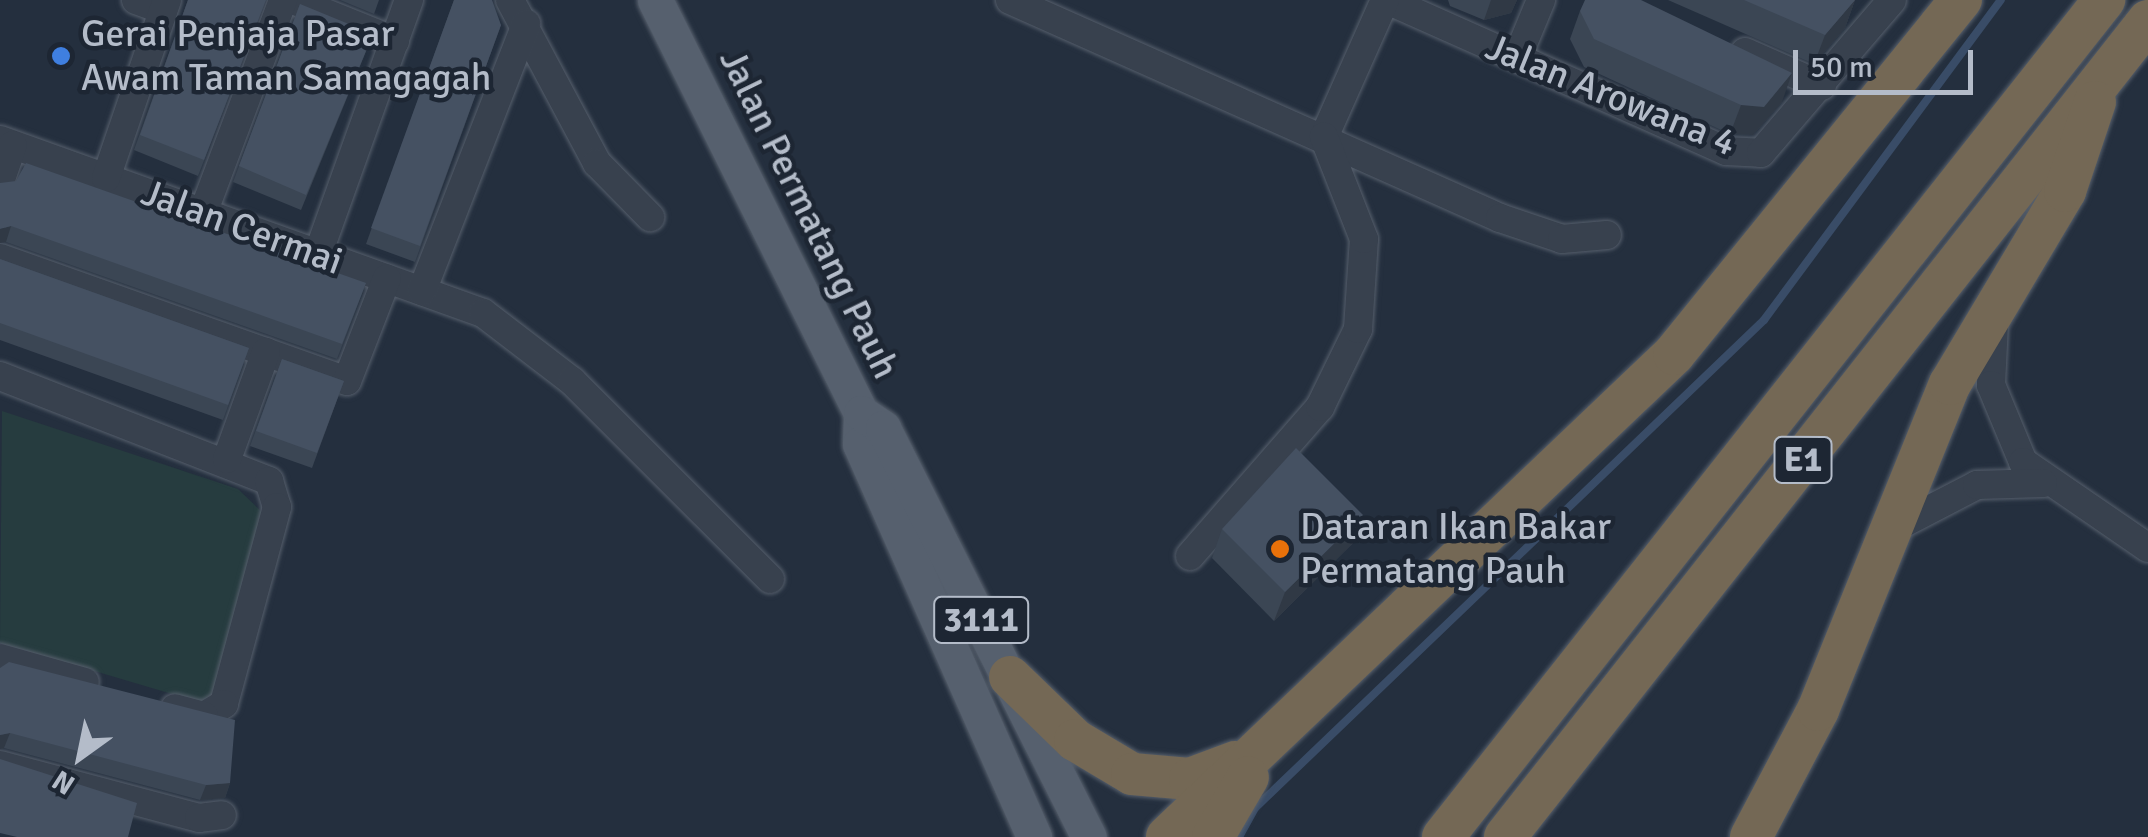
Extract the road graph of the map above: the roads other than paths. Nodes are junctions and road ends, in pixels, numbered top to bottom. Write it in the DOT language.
graph roads {
  1 [pos="136,0"];
  2 [pos="283,0"];
  3 [pos="293,0"];
  4 [pos="410,0"];
  5 [pos="510,0"];
  6 [pos="655,0"];
  7 [pos="1010,0"];
  8 [pos="1541,0"];
  9 [pos="1891,0"];
  10 [pos="1962,0"];
  11 [pos="2104,0"];
  12 [pos="1393,1"];
  13 [pos="165,5"];
  14 [pos="2148,21"];
  15 [pos="526,24"];
  16 [pos="1714,39"];
  17 [pos="395,41"];
  18 [pos="1517,58"];
  19 [pos="2100,82"];
  20 [pos="1822,86"];
  21 [pos="1324,137"];
  22 [pos="7,142"];
  23 [pos="106,178"];
  24 [pos="0,182"];
  25 [pos="203,212"];
  26 [pos="650,218"];
  27 [pos="1606,235"];
  28 [pos="318,254"];
  29 [pos="0,258"];
  30 [pos="387,278"];
  31 [pos="2000,290"];
  32 [pos="422,291"];
  33 [pos="266,352"];
  34 [pos="0,376"];
  35 [pos="861,413"];
  36 [pos="228,459"];
  37 [pos="2043,483"];
  38 [pos="1887,536"];
  39 [pos="2148,548"];
  40 [pos="1190,556"];
  41 [pos="770,579"];
  42 [pos="0,658"];
  43 [pos="1010,677"];
  44 [pos="111,690"];
  45 [pos="148,700"];
  46 [pos="1286,724"];
  47 [pos="1241,759"];
  48 [pos="0,764"];
  49 [pos="222,815"];
  50 [pos="1034,837"];
  51 [pos="1089,837"];
  52 [pos="1167,837"];
  53 [pos="1213,837"];
  54 [pos="1444,837"];
  55 [pos="1505,837"];
  56 [pos="1751,837"];
  1 -- 13 [label="street"];
  2 -- 25 [label="street"];
  3 -- 17 [label="street"];
  4 -- 17 [label="street"];
  5 -- 15 [label="street"];
  6 -- 35 [label="main road, Jalan Permatang Pauh / 3111"];
  7 -- 21 [label="street"];
  8 -- 18 [label="street"];
  9 -- 20 [label="street, Jalan Arowana 4"];
  10 -- 46 [label="highway"];
  11 -- 54 [label="highway, E1"];
  12 -- 18 [label="street, Jalan Arowana 4"];
  12 -- 21 [label="street"];
  13 -- 23 [label="street"];
  14 -- 19 [label="highway, E1"];
  15 -- 26 [label="street"];
  15 -- 32 [label="street"];
  16 -- 20 [label="street"];
  17 -- 28 [label="street"];
  18 -- 20 [label="street, Jalan Arowana 4"];
  19 -- 31 [label="highway"];
  19 -- 55 [label="highway, E1"];
  21 -- 27 [label="street"];
  21 -- 40 [label="street"];
  22 -- 23 [label="street, Jalan Cermai"];
  22 -- 24 [label="street"];
  23 -- 25 [label="street, Jalan Cermai"];
  25 -- 28 [label="street, Jalan Cermai"];
  28 -- 30 [label="street, Jalan Cermai"];
  29 -- 33 [label="street"];
  30 -- 32 [label="street, Jalan Cermai"];
  30 -- 33 [label="street"];
  31 -- 37 [label="street"];
  31 -- 38 [label="highway"];
  32 -- 41 [label="street, Jalan Cermai"];
  33 -- 36 [label="street"];
  34 -- 36 [label="street"];
  35 -- 43 [label="main road, Jalan Permatang Pauh / 3111"];
  35 -- 50 [label="main road, Jalan Permatang Pauh / 3111"];
  36 -- 45 [label="street"];
  37 -- 38 [label="street"];
  37 -- 39 [label="street"];
  38 -- 56 [label="highway"];
  42 -- 44 [label="street"];
  43 -- 47 [label="highway"];
  43 -- 51 [label="main road, Jalan Permatang Pauh / 3111"];
  46 -- 47 [label="highway"];
  46 -- 53 [label="highway"];
  47 -- 52 [label="highway"];
  48 -- 49 [label="street"];
}
